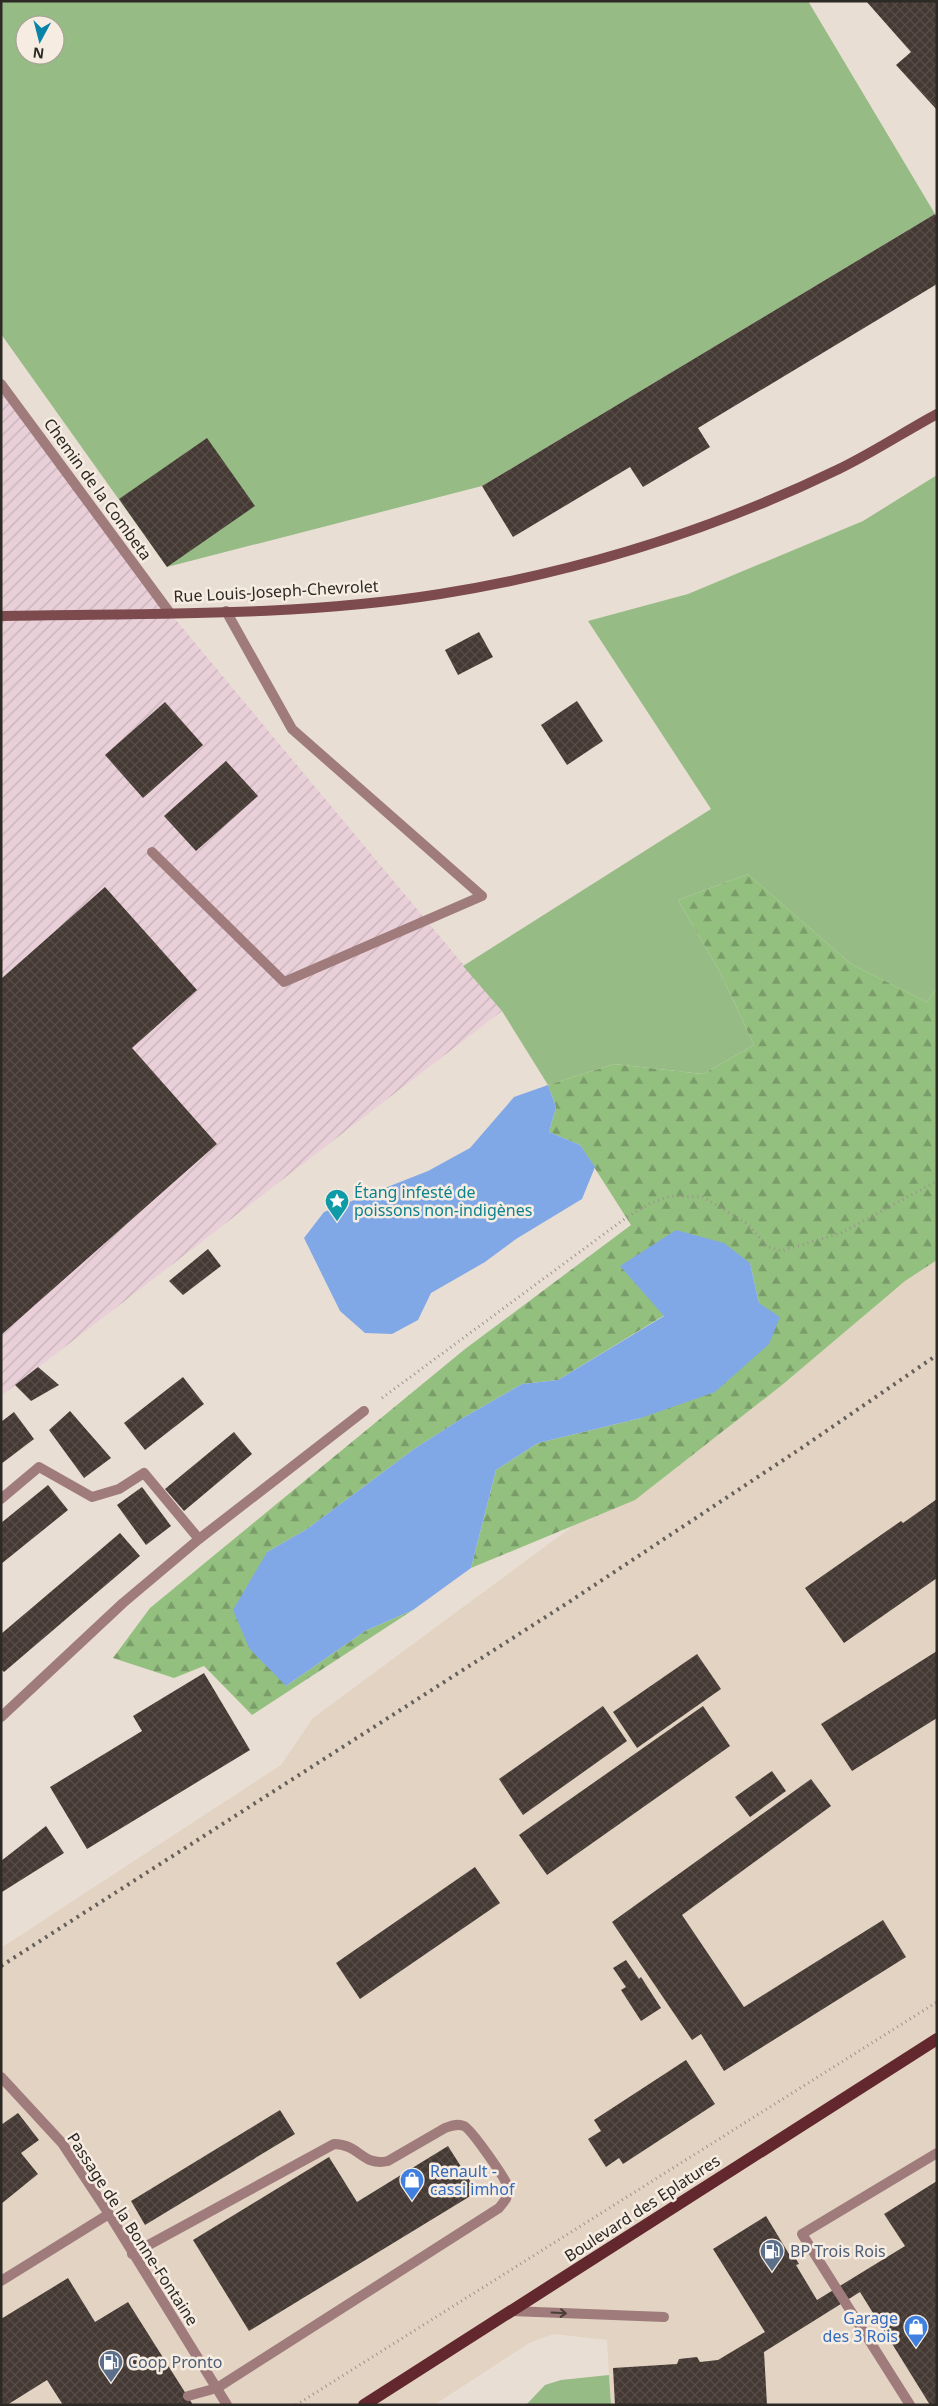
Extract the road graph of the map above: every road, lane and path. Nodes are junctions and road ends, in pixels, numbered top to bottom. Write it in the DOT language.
graph roads {
  1 [pos="1,384"];
  2 [pos="937,414"];
  3 [pos="226,611"];
  4 [pos="170,612"];
  5 [pos="1,616"];
  6 [pos="152,852"];
  7 [pos="937,1181"];
  8 [pos="364,1412"];
  9 [pos="1,1499"];
  10 [pos="199,1539"];
  11 [pos="1,1717"];
  12 [pos="937,2002"];
  13 [pos="937,2038"];
  14 [pos="1,2077"];
  15 [pos="937,2153"];
  16 [pos="109,2214"];
  17 [pos="132,2254"];
  18 [pos="1,2281"];
  19 [pos="511,2311"];
  20 [pos="664,2317"];
  21 [pos="217,2388"];
  22 [pos="188,2396"];
  23 [pos="227,2405"];
  24 [pos="296,2405"];
  25 [pos="364,2405"];
  26 [pos="910,2405"];
  1 -- 4 [label="street, Chemin de la Combeta"];
  2 -- 3 [label="main road, Rue Louis-Joseph-Chevrolet"];
  3 -- 4 [label="main road, Rue Louis-Joseph-Chevrolet"];
  3 -- 6 [label="street"];
  4 -- 5 [label="main road, Rue Louis-Joseph-Chevrolet"];
  7 -- 8 [label="path"];
  8 -- 10 [label="street"];
  9 -- 10 [label="street"];
  10 -- 11 [label="street"];
  12 -- 24 [label="path"];
  13 -- 19 [label="main road, Boulevard des Eplatures"];
  14 -- 16 [label="street, Passage de la Bonne-Fontaine"];
  15 -- 26 [label="street"];
  16 -- 17 [label="street, Passage de la Bonne-Fontaine"];
  16 -- 18 [label="street"];
  17 -- 21 [label="street, Passage de la Bonne-Fontaine"];
  17 -- 21 [label="street"];
  19 -- 20 [label="street, one-way"];
  19 -- 25 [label="main road, Boulevard des Eplatures"];
  21 -- 22 [label="street"];
  21 -- 23 [label="street, Passage de la Bonne-Fontaine"];
}
